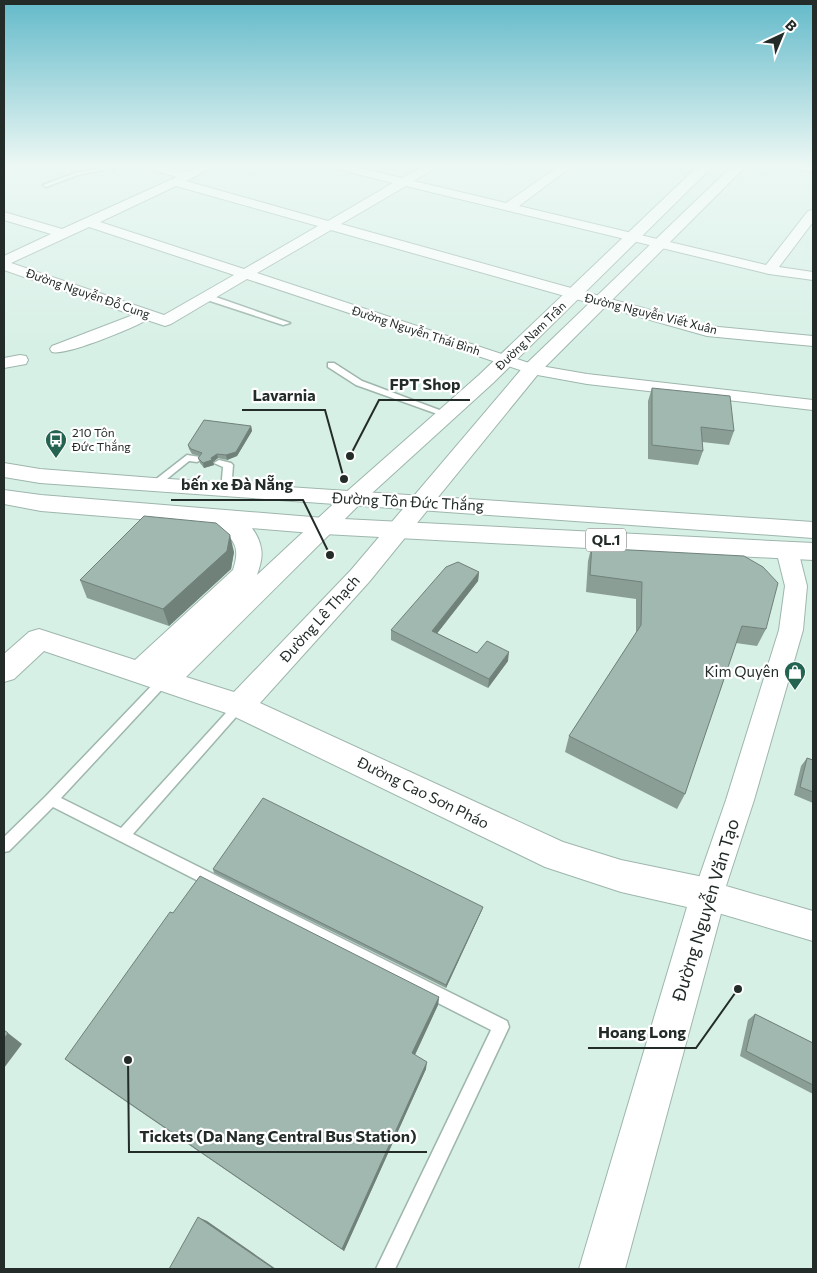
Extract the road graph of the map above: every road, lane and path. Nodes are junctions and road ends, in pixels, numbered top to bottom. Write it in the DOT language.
graph roads {
  1 [pos="39,226"];
  2 [pos="77,226"];
  3 [pos="101,226"];
  4 [pos="332,226"];
  5 [pos="333,226"];
  6 [pos="587,226"];
  7 [pos="645,226"];
  8 [pos="678,226"];
  9 [pos="803,226"];
  10 [pos="61,233"];
  11 [pos="633,238"];
  12 [pos="659,245"];
  13 [pos="4,263"];
  14 [pos="769,270"];
  15 [pos="246,275"];
  16 [pos="813,276"];
  17 [pos="575,294"];
  18 [pos="207,297"];
  19 [pos="602,302"];
  20 [pos="146,314"];
  21 [pos="286,323"];
  22 [pos="813,341"];
  23 [pos="58,350"];
  24 [pos="505,360"];
  25 [pos="331,365"];
  26 [pos="532,369"];
  27 [pos="813,404"];
  28 [pos="446,414"];
  29 [pos="197,459"];
  30 [pos="219,463"];
  31 [pos="4,470"];
  32 [pos="154,485"];
  33 [pos="226,490"];
  34 [pos="4,497"];
  35 [pos="352,500"];
  36 [pos="420,503"];
  37 [pos="226,518"];
  38 [pos="324,526"];
  39 [pos="398,530"];
  40 [pos="813,530"];
  41 [pos="787,550"];
  42 [pos="813,552"];
  43 [pos="4,671"];
  44 [pos="152,677"];
  45 [pos="239,706"];
  46 [pos="51,800"];
  47 [pos="122,837"];
  48 [pos="4,846"];
  49 [pos="708,895"];
  50 [pos="813,926"];
  51 [pos="385,1269"];
  52 [pos="602,1269"];
  1 -- 10 [label="street"];
  2 -- 10 [label="street"];
  3 -- 15 [label="street, Đường Nguyễn Thái Bình"];
  4 -- 15 [label="street, Đường Nguyễn Đỗ Cung"];
  5 -- 17 [label="street, Đường Nguyễn Viết Xuân"];
  6 -- 11 [label="street"];
  7 -- 11 [label="main road, Đường Nam Trân"];
  8 -- 12 [label="main road, Đường Nam Trân"];
  9 -- 14 [label="street"];
  10 -- 13 [label="street"];
  11 -- 12 [label="street"];
  11 -- 17 [label="main road, Đường Nam Trân"];
  12 -- 14 [label="street"];
  12 -- 19 [label="main road, Đường Nam Trân"];
  13 -- 20 [label="street, Đường Nguyễn Đỗ Cung"];
  14 -- 16 [label="street"];
  15 -- 18 [label="street, Đường Nguyễn Đỗ Cung"];
  15 -- 24 [label="street, Đường Nguyễn Thái Bình"];
  17 -- 19 [label="street, Đường Nguyễn Viết Xuân"];
  17 -- 24 [label="main road, Đường Nam Trân"];
  18 -- 20 [label="street, Đường Nguyễn Đỗ Cung"];
  18 -- 21 [label="lane"];
  19 -- 22 [label="street, Đường Nguyễn Viết Xuân"];
  19 -- 26 [label="main road, Đường Nam Trân"];
  20 -- 23 [label="street"];
  24 -- 26 [label="street, Đường Nguyễn Thái Bình"];
  24 -- 28 [label="main road, Đường Nam Trân"];
  25 -- 28 [label="lane"];
  26 -- 27 [label="street, Đường Nguyễn Thái Bình"];
  26 -- 36 [label="main road, Đường Nam Trân"];
  28 -- 35 [label="main road, Đường Nam Trân"];
  29 -- 32 [label="lane"];
  30 -- 33 [label="lane"];
  31 -- 32 [label="main road, Đường Tôn Đức Thắng / QL.1"];
  32 -- 33 [label="main road, Đường Tôn Đức Thắng / QL.1"];
  33 -- 35 [label="main road, Đường Tôn Đức Thắng / QL.1"];
  34 -- 37 [label="main road, Đường Tôn Đức Thắng / QL.1"];
  35 -- 36 [label="main road, Đường Tôn Đức Thắng / QL.1"];
  35 -- 38 [label="main road, Đường Nam Trân"];
  36 -- 39 [label="main road, Đường Nam Trân"];
  36 -- 40 [label="main road, Đường Tôn Đức Thắng / QL.1"];
  37 -- 38 [label="main road, Đường Tôn Đức Thắng / QL.1"];
  37 -- 44 [label="main road"];
  38 -- 39 [label="main road, Đường Tôn Đức Thắng / QL.1"];
  38 -- 44 [label="main road"];
  39 -- 41 [label="main road, Đường Tôn Đức Thắng / QL.1"];
  39 -- 45 [label="main road, Đường Lê Thạch"];
  41 -- 42 [label="main road, Đường Tôn Đức Thắng / QL.1"];
  41 -- 49 [label="street, Đường Nguyễn Văn Tạo"];
  43 -- 44 [label="main road, Đường Cao Sơn Pháo"];
  44 -- 45 [label="main road, Đường Cao Sơn Pháo"];
  44 -- 46 [label="lane"];
  45 -- 47 [label="lane"];
  45 -- 49 [label="main road, Đường Cao Sơn Pháo"];
  46 -- 47 [label="lane"];
  46 -- 48 [label="lane"];
  47 -- 51 [label="lane"];
  49 -- 50 [label="street, Đường Cao Sơn Pháo"];
  49 -- 52 [label="main road, Đường Nguyễn Văn Tạo"];
}
